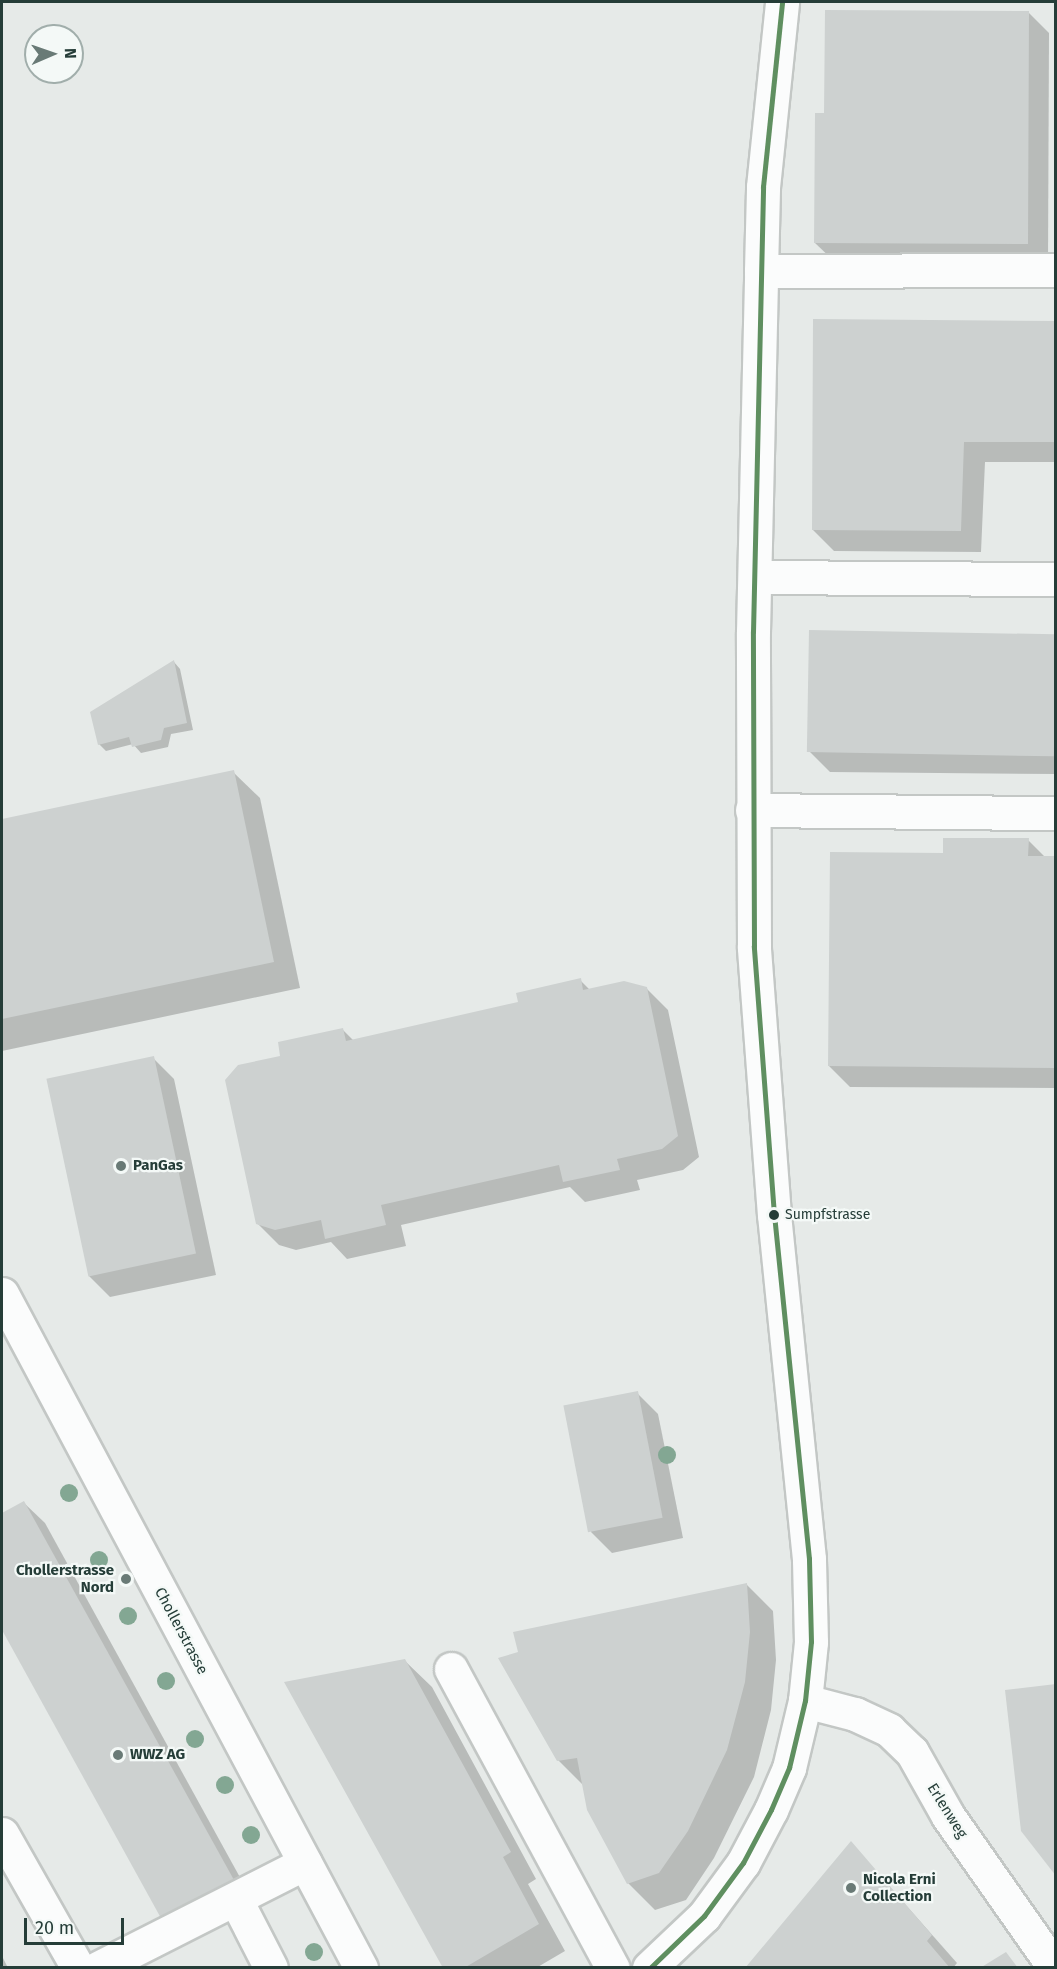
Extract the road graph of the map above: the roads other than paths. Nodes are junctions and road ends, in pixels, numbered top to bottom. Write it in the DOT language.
graph roads {
  1 [pos="782,2"];
  2 [pos="1056,270"];
  3 [pos="761,271"];
  4 [pos="755,577"];
  5 [pos="1056,579"];
  6 [pos="752,810"];
  7 [pos="1056,813"];
  8 [pos="2,1294"];
  9 [pos="451,1669"];
  10 [pos="806,1701"];
  11 [pos="2,1834"];
  12 [pos="305,1863"];
  13 [pos="236,1900"];
  14 [pos="78,1968"];
  15 [pos="98,1968"];
  16 [pos="271,1968"];
  17 [pos="361,1968"];
  18 [pos="613,1968"];
  19 [pos="649,1968"];
  20 [pos="1055,1968"];
  1 -- 3 [label="street"];
  2 -- 3 [label="street"];
  3 -- 4 [label="street"];
  4 -- 5 [label="street"];
  4 -- 6 [label="street"];
  6 -- 7 [label="street"];
  6 -- 10 [label="street"];
  8 -- 12 [label="street, Chollerstrasse"];
  9 -- 18 [label="street"];
  10 -- 19 [label="street"];
  10 -- 20 [label="street, Erlenweg"];
  11 -- 14 [label="street"];
  12 -- 13 [label="street"];
  12 -- 17 [label="street, Chollerstrasse"];
  13 -- 15 [label="street"];
  13 -- 16 [label="street"];
}
